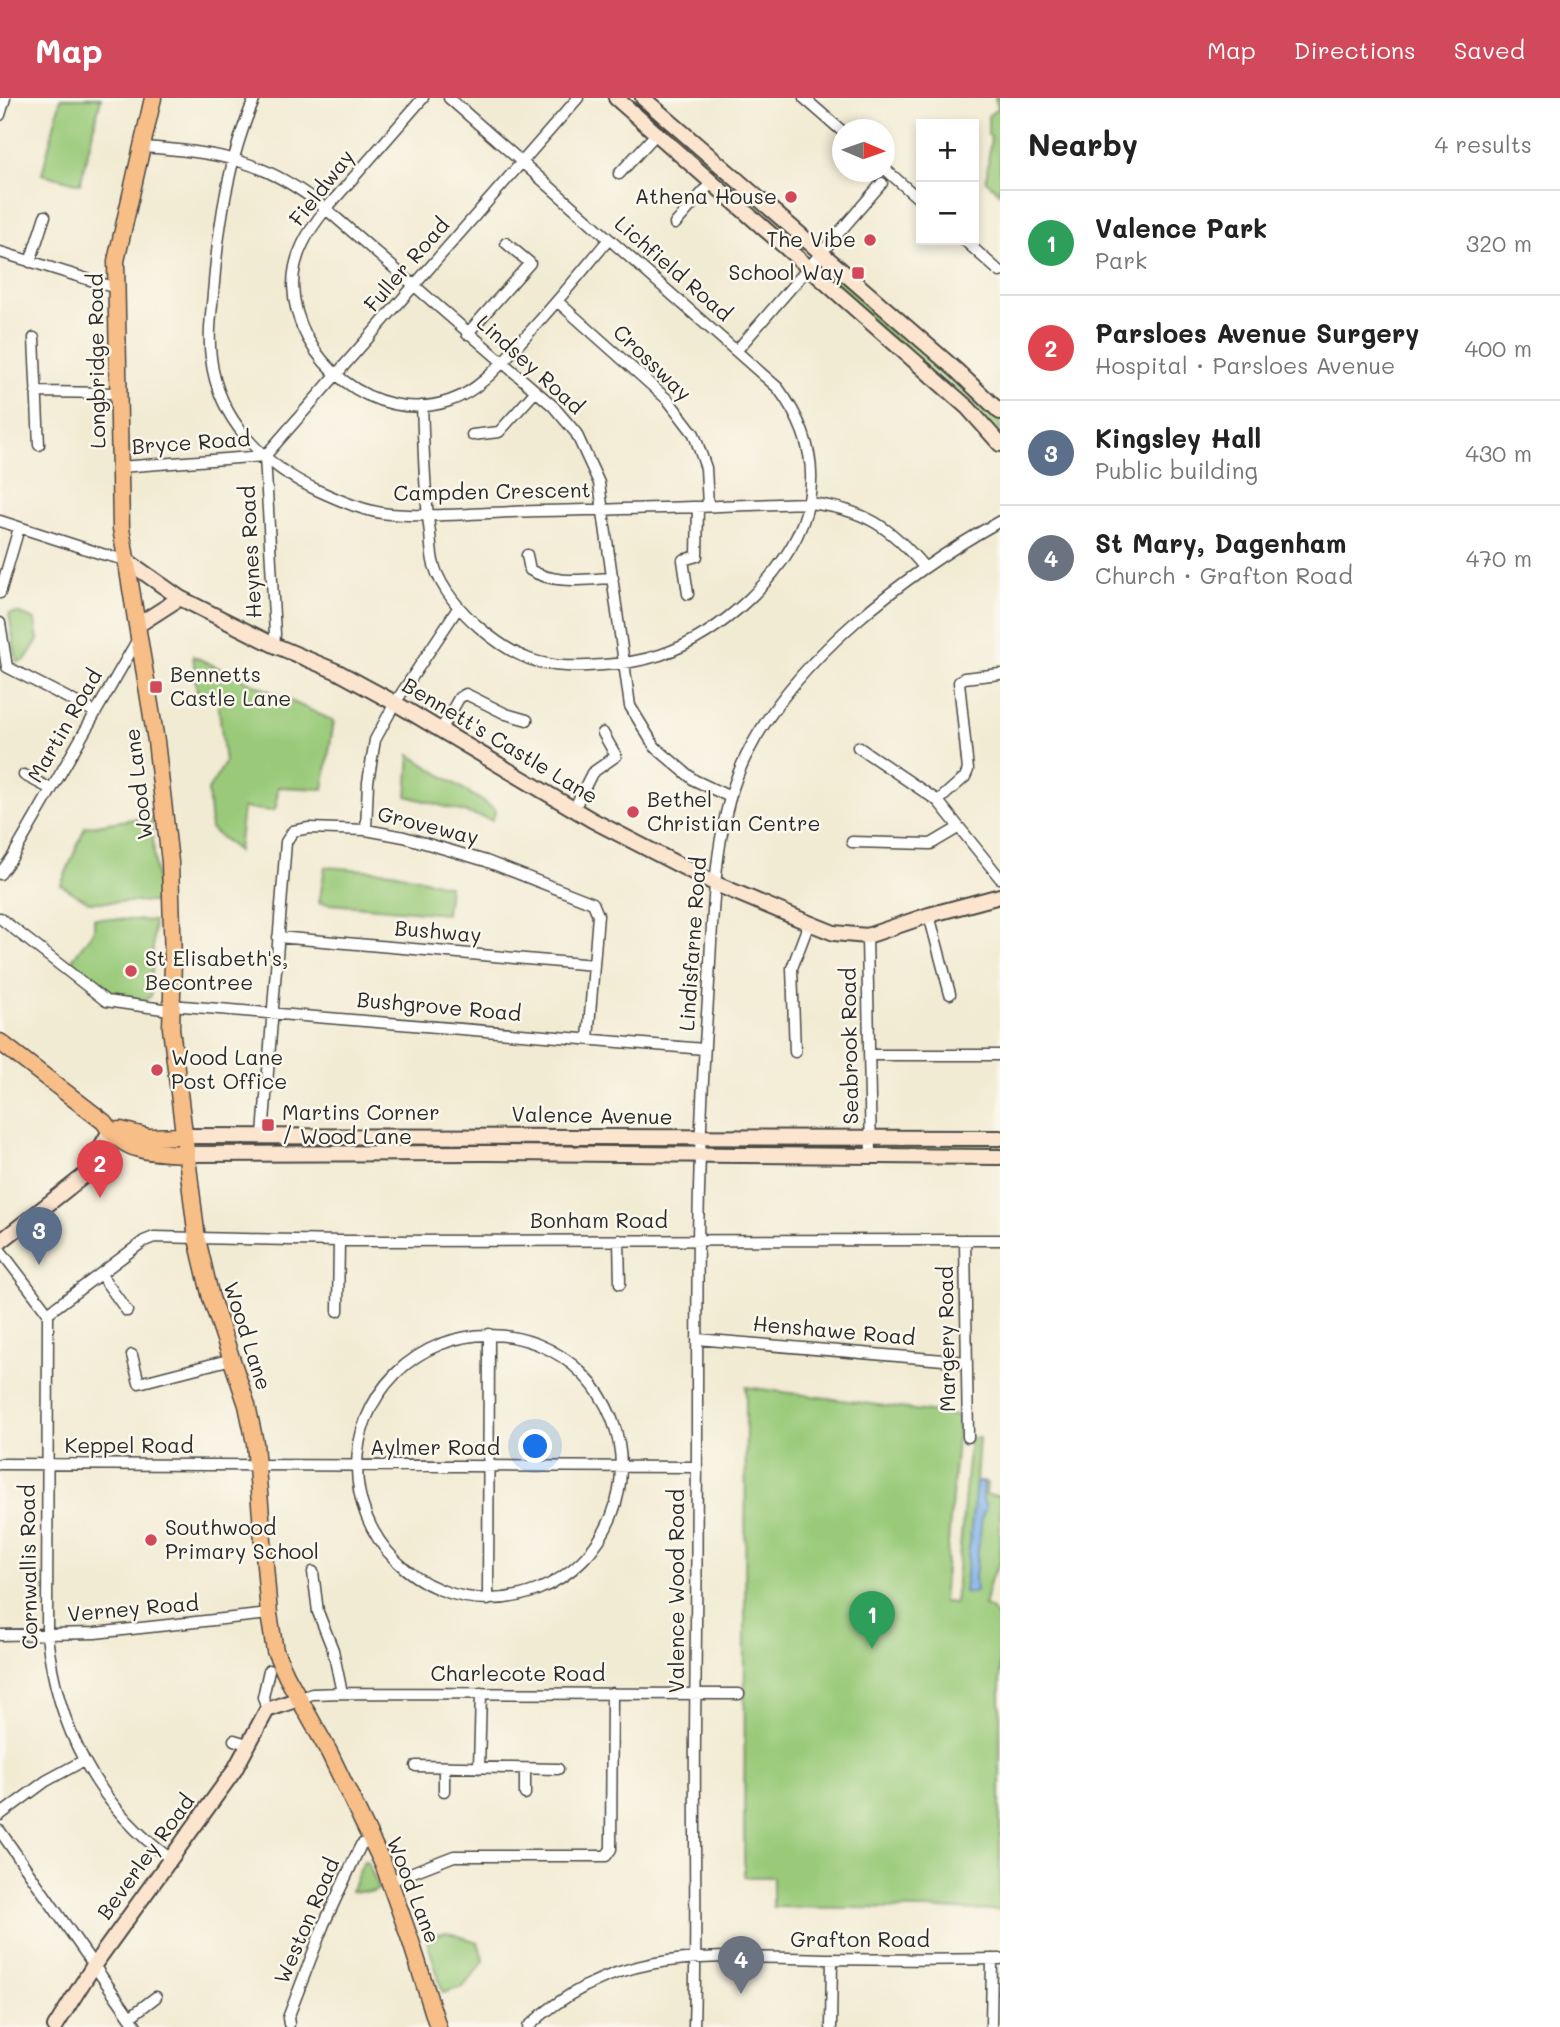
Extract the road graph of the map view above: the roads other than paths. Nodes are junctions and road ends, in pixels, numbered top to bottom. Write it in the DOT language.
graph roads {
  1 [pos="5,98"];
  2 [pos="153,98"];
  3 [pos="255,98"];
  4 [pos="423,98"];
  5 [pos="449,98"];
  6 [pos="578,98"];
  7 [pos="617,98"];
  8 [pos="643,98"];
  9 [pos="804,98"];
  10 [pos="0,113"];
  11 [pos="832,122"];
  12 [pos="656,134"];
  13 [pos="141,147"];
  14 [pos="235,158"];
  15 [pos="522,162"];
  16 [pos="619,174"];
  17 [pos="895,178"];
  18 [pos="711,183"];
  19 [pos="882,183"];
  20 [pos="916,197"];
  21 [pos="326,209"];
  22 [pos="45,216"];
  23 [pos="675,224"];
  24 [pos="609,239"];
  25 [pos="506,243"];
  26 [pos="970,245"];
  27 [pos="0,252"];
  28 [pos="820,253"];
  29 [pos="30,262"];
  30 [pos="809,268"];
  31 [pos="1000,272"];
  32 [pos="414,286"];
  33 [pos="116,288"];
  34 [pos="557,301"];
  35 [pos="467,334"];
  36 [pos="34,338"];
  37 [pos="737,350"];
  38 [pos="502,362"];
  39 [pos="336,374"];
  40 [pos="536,391"];
  41 [pos="36,392"];
  42 [pos="118,393"];
  43 [pos="422,406"];
  44 [pos="1000,412"];
  45 [pos="472,435"];
  46 [pos="1000,444"];
  47 [pos="39,445"];
  48 [pos="265,456"];
  49 [pos="120,467"];
  50 [pos="809,503"];
  51 [pos="703,507"];
  52 [pos="604,510"];
  53 [pos="427,514"];
  54 [pos="1000,521"];
  55 [pos="0,522"];
  56 [pos="19,528"];
  57 [pos="527,555"];
  58 [pos="126,560"];
  59 [pos="924,567"];
  60 [pos="613,578"];
  61 [pos="0,593"];
  62 [pos="688,594"];
  63 [pos="180,598"];
  64 [pos="458,608"];
  65 [pos="0,623"];
  66 [pos="139,631"];
  67 [pos="274,645"];
  68 [pos="623,664"];
  69 [pos="120,669"];
  70 [pos="145,674"];
  71 [pos="1000,674"];
  72 [pos="395,703"];
  73 [pos="95,712"];
  74 [pos="527,720"];
  75 [pos="441,730"];
  76 [pos="603,733"];
  77 [pos="858,747"];
  78 [pos="24,775"];
  79 [pos="51,789"];
  80 [pos="730,797"];
  81 [pos="938,801"];
  82 [pos="573,809"];
  83 [pos="958,828"];
  84 [pos="366,830"];
  85 [pos="852,842"];
  86 [pos="0,874"];
  87 [pos="1000,878"];
  88 [pos="716,884"];
  89 [pos="1000,896"];
  90 [pos="929,915"];
  91 [pos="0,918"];
  92 [pos="809,923"];
  93 [pos="867,936"];
  94 [pos="278,937"];
  95 [pos="594,965"];
  96 [pos="950,994"];
  97 [pos="170,1008"];
  98 [pos="271,1013"];
  99 [pos="588,1039"];
  100 [pos="0,1042"];
  101 [pos="704,1049"];
  102 [pos="0,1050"];
  103 [pos="795,1052"];
  104 [pos="869,1055"];
  105 [pos="1000,1055"];
  106 [pos="110,1131"];
  107 [pos="263,1135"];
  108 [pos="183,1136"];
  109 [pos="871,1137"];
  110 [pos="699,1138"];
  111 [pos="1000,1138"];
  112 [pos="186,1154"];
  113 [pos="698,1154"];
  114 [pos="871,1156"];
  115 [pos="1000,1157"];
  116 [pos="197,1239"];
  117 [pos="620,1240"];
  118 [pos="697,1240"];
  119 [pos="965,1240"];
  120 [pos="1000,1240"];
  121 [pos="339,1241"];
  122 [pos="0,1242"];
  123 [pos="0,1250"];
  124 [pos="100,1275"];
  125 [pos="620,1284"];
  126 [pos="127,1311"];
  127 [pos="338,1311"];
  128 [pos="48,1313"];
  129 [pos="489,1334"];
  130 [pos="697,1339"];
  131 [pos="132,1355"];
  132 [pos="232,1359"];
  133 [pos="967,1362"];
  134 [pos="968,1437"];
  135 [pos="0,1464"];
  136 [pos="47,1465"];
  137 [pos="257,1466"];
  138 [pos="357,1467"];
  139 [pos="488,1467"];
  140 [pos="622,1467"];
  141 [pos="697,1467"];
  142 [pos="313,1572"];
  143 [pos="488,1600"];
  144 [pos="269,1614"];
  145 [pos="0,1635"];
  146 [pos="47,1635"];
  147 [pos="269,1670"];
  148 [pos="342,1693"];
  149 [pos="481,1693"];
  150 [pos="612,1693"];
  151 [pos="696,1693"];
  152 [pos="738,1694"];
  153 [pos="299,1699"];
  154 [pos="267,1710"];
  155 [pos="83,1761"];
  156 [pos="416,1766"];
  157 [pos="444,1767"];
  158 [pos="479,1768"];
  159 [pos="525,1769"];
  160 [pos="558,1769"];
  161 [pos="444,1791"];
  162 [pos="526,1794"];
  163 [pos="0,1815"];
  164 [pos="0,1831"];
  165 [pos="371,1838"];
  166 [pos="171,1859"];
  167 [pos="390,1881"];
  168 [pos="695,1959"];
  169 [pos="832,1959"];
  170 [pos="996,1959"];
  171 [pos="94,1965"];
  172 [pos="156,1997"];
  173 [pos="130,2017"];
  174 [pos="289,2026"];
  175 [pos="55,2027"];
  176 [pos="137,2027"];
  177 [pos="438,2027"];
  178 [pos="528,2027"];
  179 [pos="695,2027"];
  180 [pos="831,2027"];
  181 [pos="991,2027"];
  1 -- 10 [label="street"];
  2 -- 13 [label="main road, Longbridge Road"];
  3 -- 14 [label="street, Campden Crescent"];
  4 -- 21 [label="street, Fieldway"];
  5 -- 15 [label="street, Lichfield Road"];
  6 -- 15 [label="street, Fuller Road"];
  7 -- 12 [label="street"];
  8 -- 28 [label="street"];
  9 -- 11 [label="street"];
  12 -- 16 [label="street"];
  12 -- 18 [label="street"];
  13 -- 14 [label="street, Lindsey Road"];
  13 -- 33 [label="main road, Longbridge Road"];
  14 -- 21 [label="street, Lindsey Road"];
  14 -- 48 [label="street, Campden Crescent"];
  15 -- 24 [label="street, Lichfield Road"];
  15 -- 32 [label="street, Fuller Road"];
  17 -- 20 [label="street"];
  18 -- 23 [label="street"];
  18 -- 30 [label="street"];
  19 -- 28 [label="street"];
  21 -- 32 [label="street, Lindsey Road"];
  21 -- 39 [label="street, Fieldway"];
  22 -- 29 [label="street"];
  24 -- 34 [label="street, Fieldway"];
  24 -- 37 [label="street, Lichfield Road"];
  25 -- 35 [label="street"];
  26 -- 31 [label="street"];
  27 -- 29 [label="street"];
  28 -- 30 [label="street"];
  28 -- 44 [label="street"];
  29 -- 33 [label="street"];
  30 -- 37 [label="street"];
  30 -- 46 [label="street"];
  32 -- 35 [label="street, Lindsey Road"];
  32 -- 39 [label="street, Fuller Road"];
  33 -- 42 [label="main road, Longbridge Road"];
  34 -- 38 [label="street, Fieldway"];
  34 -- 51 [label="street, Crossway"];
  35 -- 38 [label="street, Lindsey Road"];
  36 -- 41 [label="street"];
  37 -- 50 [label="street, Lichfield Road"];
  38 -- 40 [label="street, Lindsey Road"];
  38 -- 43 [label="street, Fieldway"];
  39 -- 43 [label="street, Fieldway"];
  39 -- 48 [label="street, Fuller Road"];
  40 -- 45 [label="street"];
  40 -- 52 [label="street, Lindsey Road"];
  41 -- 42 [label="street"];
  41 -- 47 [label="street"];
  42 -- 49 [label="main road, Longbridge Road"];
  43 -- 53 [label="street, Lichfield Road"];
  48 -- 49 [label="street, Bryce Road"];
  48 -- 53 [label="street, Campden Crescent"];
  48 -- 67 [label="street, Heynes Road"];
  49 -- 58 [label="main road, Longbridge Road"];
  50 -- 51 [label="street, Campden Crescent"];
  50 -- 59 [label="street, Campden Crescent"];
  50 -- 68 [label="street, Lichfield Road"];
  51 -- 52 [label="street, Campden Crescent"];
  51 -- 62 [label="street, Crossway"];
  52 -- 53 [label="street, Campden Crescent"];
  52 -- 60 [label="street, Lindsey Road"];
  53 -- 64 [label="street, Lichfield Road"];
  54 -- 59 [label="street, Lindisfarne Road"];
  55 -- 56 [label="street"];
  56 -- 58 [label="street"];
  56 -- 61 [label="street"];
  57 -- 60 [label="street"];
  58 -- 63 [label="street, Bennett's Castle Lane"];
  58 -- 66 [label="main road, Longbridge Road"];
  59 -- 80 [label="street, Lindisfarne Road"];
  60 -- 68 [label="street, Lindsey Road"];
  63 -- 66 [label="street"];
  63 -- 67 [label="street, Bennett's Castle Lane"];
  64 -- 68 [label="street, Lichfield Road"];
  64 -- 72 [label="street"];
  65 -- 73 [label="street"];
  66 -- 69 [label="street, Martin Road"];
  66 -- 70 [label="main road, Wood Lane"];
  67 -- 72 [label="street, Bennett's Castle Lane"];
  68 -- 80 [label="street, Lindsey Road"];
  69 -- 70 [label="street, Martin Road"];
  69 -- 73 [label="street, Martin Road"];
  70 -- 97 [label="main road, Wood Lane"];
  71 -- 81 [label="street"];
  72 -- 75 [label="street, Bennett's Castle Lane"];
  72 -- 84 [label="street"];
  73 -- 79 [label="street, Martin Road"];
  74 -- 75 [label="street"];
  75 -- 82 [label="street, Bennett's Castle Lane"];
  76 -- 82 [label="street"];
  77 -- 81 [label="street"];
  78 -- 79 [label="street"];
  79 -- 86 [label="street, Martin Road"];
  80 -- 88 [label="street, Lindisfarne Road"];
  81 -- 83 [label="street"];
  82 -- 88 [label="street, Bennett's Castle Lane"];
  83 -- 85 [label="street"];
  83 -- 87 [label="street"];
  84 -- 94 [label="street, Groveway"];
  84 -- 95 [label="street, Groveway"];
  88 -- 92 [label="street, Bennett's Castle Lane"];
  88 -- 101 [label="street, Lindisfarne Road"];
  89 -- 90 [label="street, Bennett's Castle Lane"];
  90 -- 93 [label="street, Bennett's Castle Lane"];
  90 -- 96 [label="street"];
  91 -- 97 [label="street, Bushgrove Road"];
  92 -- 93 [label="street, Bennett's Castle Lane"];
  92 -- 103 [label="street"];
  93 -- 104 [label="street, Seabrook Road"];
  94 -- 95 [label="street, Bushway"];
  94 -- 98 [label="street, Groveway"];
  95 -- 99 [label="street, Groveway"];
  97 -- 98 [label="street, Bushgrove Road"];
  97 -- 108 [label="main road, Wood Lane"];
  98 -- 99 [label="street, Bushgrove Road"];
  98 -- 107 [label="street, Groveway"];
  99 -- 101 [label="street, Bushgrove Road"];
  100 -- 106 [label="main road"];
  101 -- 110 [label="street, Lindisfarne Road"];
  102 -- 106 [label="main road"];
  104 -- 105 [label="street"];
  104 -- 109 [label="street, Seabrook Road"];
  106 -- 108 [label="main road"];
  106 -- 112 [label="main road"];
  106 -- 122 [label="street"];
  107 -- 108 [label="street, Valence Avenue"];
  107 -- 110 [label="street, Valence Avenue"];
  108 -- 112 [label="main road, Wood Lane"];
  109 -- 110 [label="street, Valence Avenue"];
  109 -- 111 [label="street, Valence Avenue"];
  109 -- 114 [label="street, Seabrook Road"];
  110 -- 113 [label="street, Lindisfarne Road"];
  112 -- 113 [label="street, Valence Avenue"];
  112 -- 116 [label="main road, Wood Lane"];
  113 -- 114 [label="street, Valence Avenue"];
  113 -- 118 [label="street, Valence Wood Road"];
  114 -- 115 [label="street, Valence Avenue"];
  116 -- 121 [label="street, Bonham Road"];
  116 -- 124 [label="street, Bonham Road"];
  116 -- 132 [label="main road, Wood Lane"];
  117 -- 118 [label="street, Bonham Road"];
  117 -- 121 [label="street, Bonham Road"];
  117 -- 125 [label="street"];
  118 -- 119 [label="street, Bonham Road"];
  118 -- 130 [label="street, Valence Wood Road"];
  119 -- 120 [label="street, Bonham Road"];
  119 -- 133 [label="street, Margery Road"];
  121 -- 127 [label="street"];
  123 -- 128 [label="street"];
  124 -- 126 [label="street"];
  124 -- 128 [label="street, Bonham Road"];
  128 -- 136 [label="street, Cornwallis Road"];
  129 -- 138 [label="street"];
  129 -- 139 [label="street"];
  129 -- 140 [label="street"];
  130 -- 133 [label="street, Henshawe Road"];
  130 -- 141 [label="street, Valence Wood Road"];
  131 -- 132 [label="street"];
  132 -- 137 [label="main road, Wood Lane"];
  133 -- 134 [label="street, Margery Road"];
  135 -- 136 [label="street, Keppel Road"];
  136 -- 137 [label="street, Keppel Road"];
  136 -- 146 [label="street, Cornwallis Road"];
  137 -- 138 [label="street, Aylmer Road"];
  137 -- 144 [label="main road, Wood Lane"];
  138 -- 139 [label="street, Aylmer Road"];
  138 -- 143 [label="street"];
  139 -- 140 [label="street, Aylmer Road"];
  139 -- 143 [label="street"];
  140 -- 141 [label="street, Aylmer Road"];
  140 -- 143 [label="street"];
  141 -- 151 [label="street, Valence Wood Road"];
  142 -- 148 [label="street"];
  144 -- 146 [label="street, Verney Road"];
  144 -- 153 [label="main road, Wood Lane"];
  145 -- 146 [label="street, Verney Road"];
  146 -- 155 [label="street, Cornwallis Road"];
  147 -- 154 [label="street, Beverley Road"];
  148 -- 149 [label="street, Charlecote Road"];
  148 -- 153 [label="street, Charlecote Road"];
  149 -- 150 [label="street, Charlecote Road"];
  149 -- 158 [label="street"];
  150 -- 151 [label="street, Charlecote Road"];
  150 -- 167 [label="street"];
  151 -- 152 [label="street, Charlecote Road"];
  151 -- 168 [label="street, Valence Wood Road"];
  153 -- 154 [label="street"];
  153 -- 165 [label="main road, Wood Lane"];
  154 -- 166 [label="street, Beverley Road"];
  155 -- 163 [label="street"];
  155 -- 166 [label="street, Cornwallis Road"];
  156 -- 157 [label="street"];
  157 -- 158 [label="street"];
  157 -- 161 [label="street"];
  158 -- 159 [label="street"];
  159 -- 160 [label="street"];
  159 -- 162 [label="street"];
  164 -- 171 [label="street"];
  165 -- 167 [label="main road, Wood Lane"];
  165 -- 174 [label="street, Weston Road"];
  166 -- 171 [label="street, Beverley Road"];
  167 -- 177 [label="main road, Wood Lane"];
  168 -- 169 [label="street, Grafton Road"];
  168 -- 178 [label="street, Grafton Road"];
  168 -- 179 [label="street, Valence Wood Road"];
  169 -- 170 [label="street, Grafton Road"];
  169 -- 180 [label="street"];
  170 -- 181 [label="street"];
  171 -- 173 [label="street"];
  171 -- 175 [label="street, Beverley Road"];
  172 -- 173 [label="street"];
  173 -- 176 [label="street"];
}
